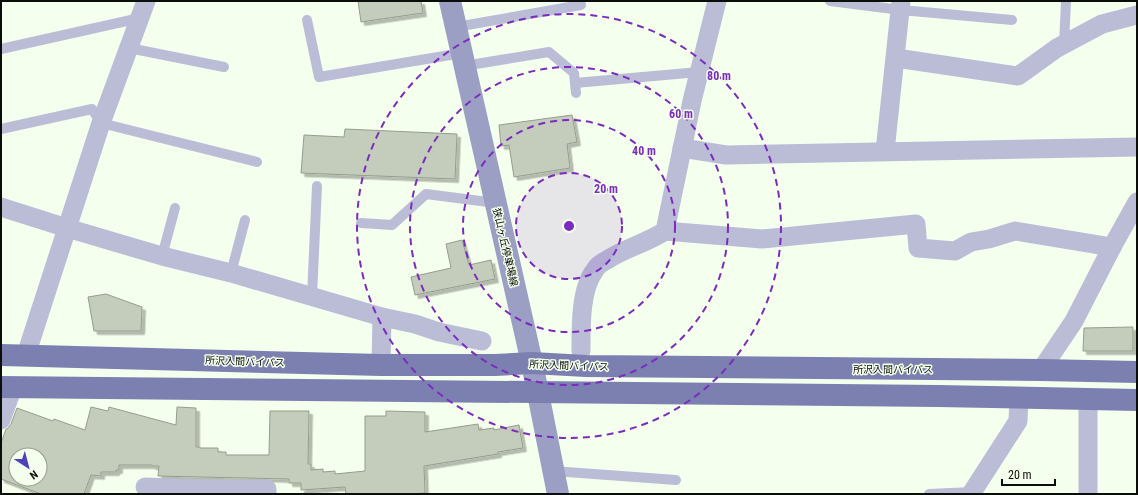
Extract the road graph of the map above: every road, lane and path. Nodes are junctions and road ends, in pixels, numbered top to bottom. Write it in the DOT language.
graph roads {
  1 [pos="450,1"];
  2 [pos="580,1"];
  3 [pos="717,1"];
  4 [pos="830,1"];
  5 [pos="1066,1"];
  6 [pos="901,5"];
  7 [pos="143,10"];
  8 [pos="1137,15"];
  9 [pos="307,20"];
  10 [pos="1012,20"];
  11 [pos="456,27"];
  12 [pos="1064,45"];
  13 [pos="129,48"];
  14 [pos="1,49"];
  15 [pos="896,58"];
  16 [pos="463,60"];
  17 [pos="224,67"];
  18 [pos="699,72"];
  19 [pos="575,83"];
  20 [pos="576,93"];
  21 [pos="101,123"];
  22 [pos="1,130"];
  23 [pos="1137,147"];
  24 [pos="682,148"];
  25 [pos="885,151"];
  26 [pos="257,162"];
  27 [pos="318,186"];
  28 [pos="1137,202"];
  29 [pos="496,203"];
  30 [pos="1,207"];
  31 [pos="176,208"];
  32 [pos="245,220"];
  33 [pos="361,222"];
  34 [pos="67,228"];
  35 [pos="665,231"];
  36 [pos="1112,247"];
  37 [pos="162,256"];
  38 [pos="230,273"];
  39 [pos="312,296"];
  40 [pos="382,316"];
  41 [pos="482,341"];
  42 [pos="581,351"];
  43 [pos="1,355"];
  44 [pos="26,356"];
  45 [pos="532,363"];
  46 [pos="381,365"];
  47 [pos="1041,370"];
  48 [pos="1137,372"];
  49 [pos="7,387"];
  50 [pos="538,392"];
  51 [pos="1019,398"];
  52 [pos="1088,399"];
  53 [pos="1137,400"];
  54 [pos="1,420"];
  55 [pos="554,471"];
  56 [pos="676,480"];
  57 [pos="146,487"];
  58 [pos="199,491"];
  59 [pos="971,493"];
  60 [pos="267,494"];
  61 [pos="558,494"];
  62 [pos="930,494"];
  63 [pos="1088,494"];
  1 -- 11 [label="main road, 狭山ヶ丘停車場線"];
  2 -- 11 [label="lane"];
  3 -- 18 [label="street"];
  4 -- 6 [label="lane"];
  5 -- 12 [label="lane"];
  6 -- 10 [label="lane"];
  6 -- 15 [label="street"];
  7 -- 13 [label="street"];
  7 -- 14 [label="lane"];
  8 -- 12 [label="street"];
  9 -- 16 [label="lane"];
  11 -- 16 [label="main road, 狭山ヶ丘停車場線"];
  12 -- 15 [label="street"];
  13 -- 17 [label="lane"];
  13 -- 21 [label="street"];
  15 -- 25 [label="street"];
  16 -- 19 [label="lane"];
  16 -- 29 [label="main road, 狭山ヶ丘停車場線"];
  18 -- 19 [label="lane"];
  18 -- 24 [label="street"];
  19 -- 20 [label="lane"];
  21 -- 22 [label="lane"];
  21 -- 26 [label="lane"];
  21 -- 34 [label="street"];
  23 -- 25 [label="street"];
  24 -- 25 [label="street"];
  24 -- 35 [label="street"];
  27 -- 39 [label="lane"];
  28 -- 36 [label="street"];
  29 -- 33 [label="lane"];
  29 -- 45 [label="main road, 狭山ヶ丘停車場線"];
  30 -- 34 [label="street"];
  31 -- 37 [label="lane"];
  32 -- 38 [label="lane"];
  34 -- 37 [label="street"];
  34 -- 44 [label="street"];
  35 -- 36 [label="street"];
  35 -- 42 [label="street"];
  36 -- 47 [label="street"];
  37 -- 38 [label="street"];
  38 -- 39 [label="street"];
  39 -- 40 [label="street"];
  40 -- 41 [label="street"];
  40 -- 46 [label="street"];
  43 -- 44 [label="highway, 所沢入間バイパス"];
  44 -- 46 [label="highway, 所沢入間バイパス"];
  45 -- 46 [label="highway, 所沢入間バイパス"];
  45 -- 47 [label="highway, 所沢入間バイパス"];
  45 -- 50 [label="main road, 狭山ヶ丘停車場線"];
  47 -- 48 [label="highway, 所沢入間バイパス"];
  49 -- 50 [label="highway"];
  49 -- 54 [label="street"];
  50 -- 51 [label="highway"];
  50 -- 55 [label="main road, 狭山ヶ丘停車場線"];
  51 -- 52 [label="highway"];
  51 -- 59 [label="street"];
  52 -- 53 [label="highway"];
  52 -- 63 [label="street"];
  55 -- 56 [label="lane"];
  55 -- 61 [label="main road, 狭山ヶ丘停車場線"];
  57 -- 58 [label="street"];
  58 -- 60 [label="street"];
  59 -- 62 [label="lane"];
}
